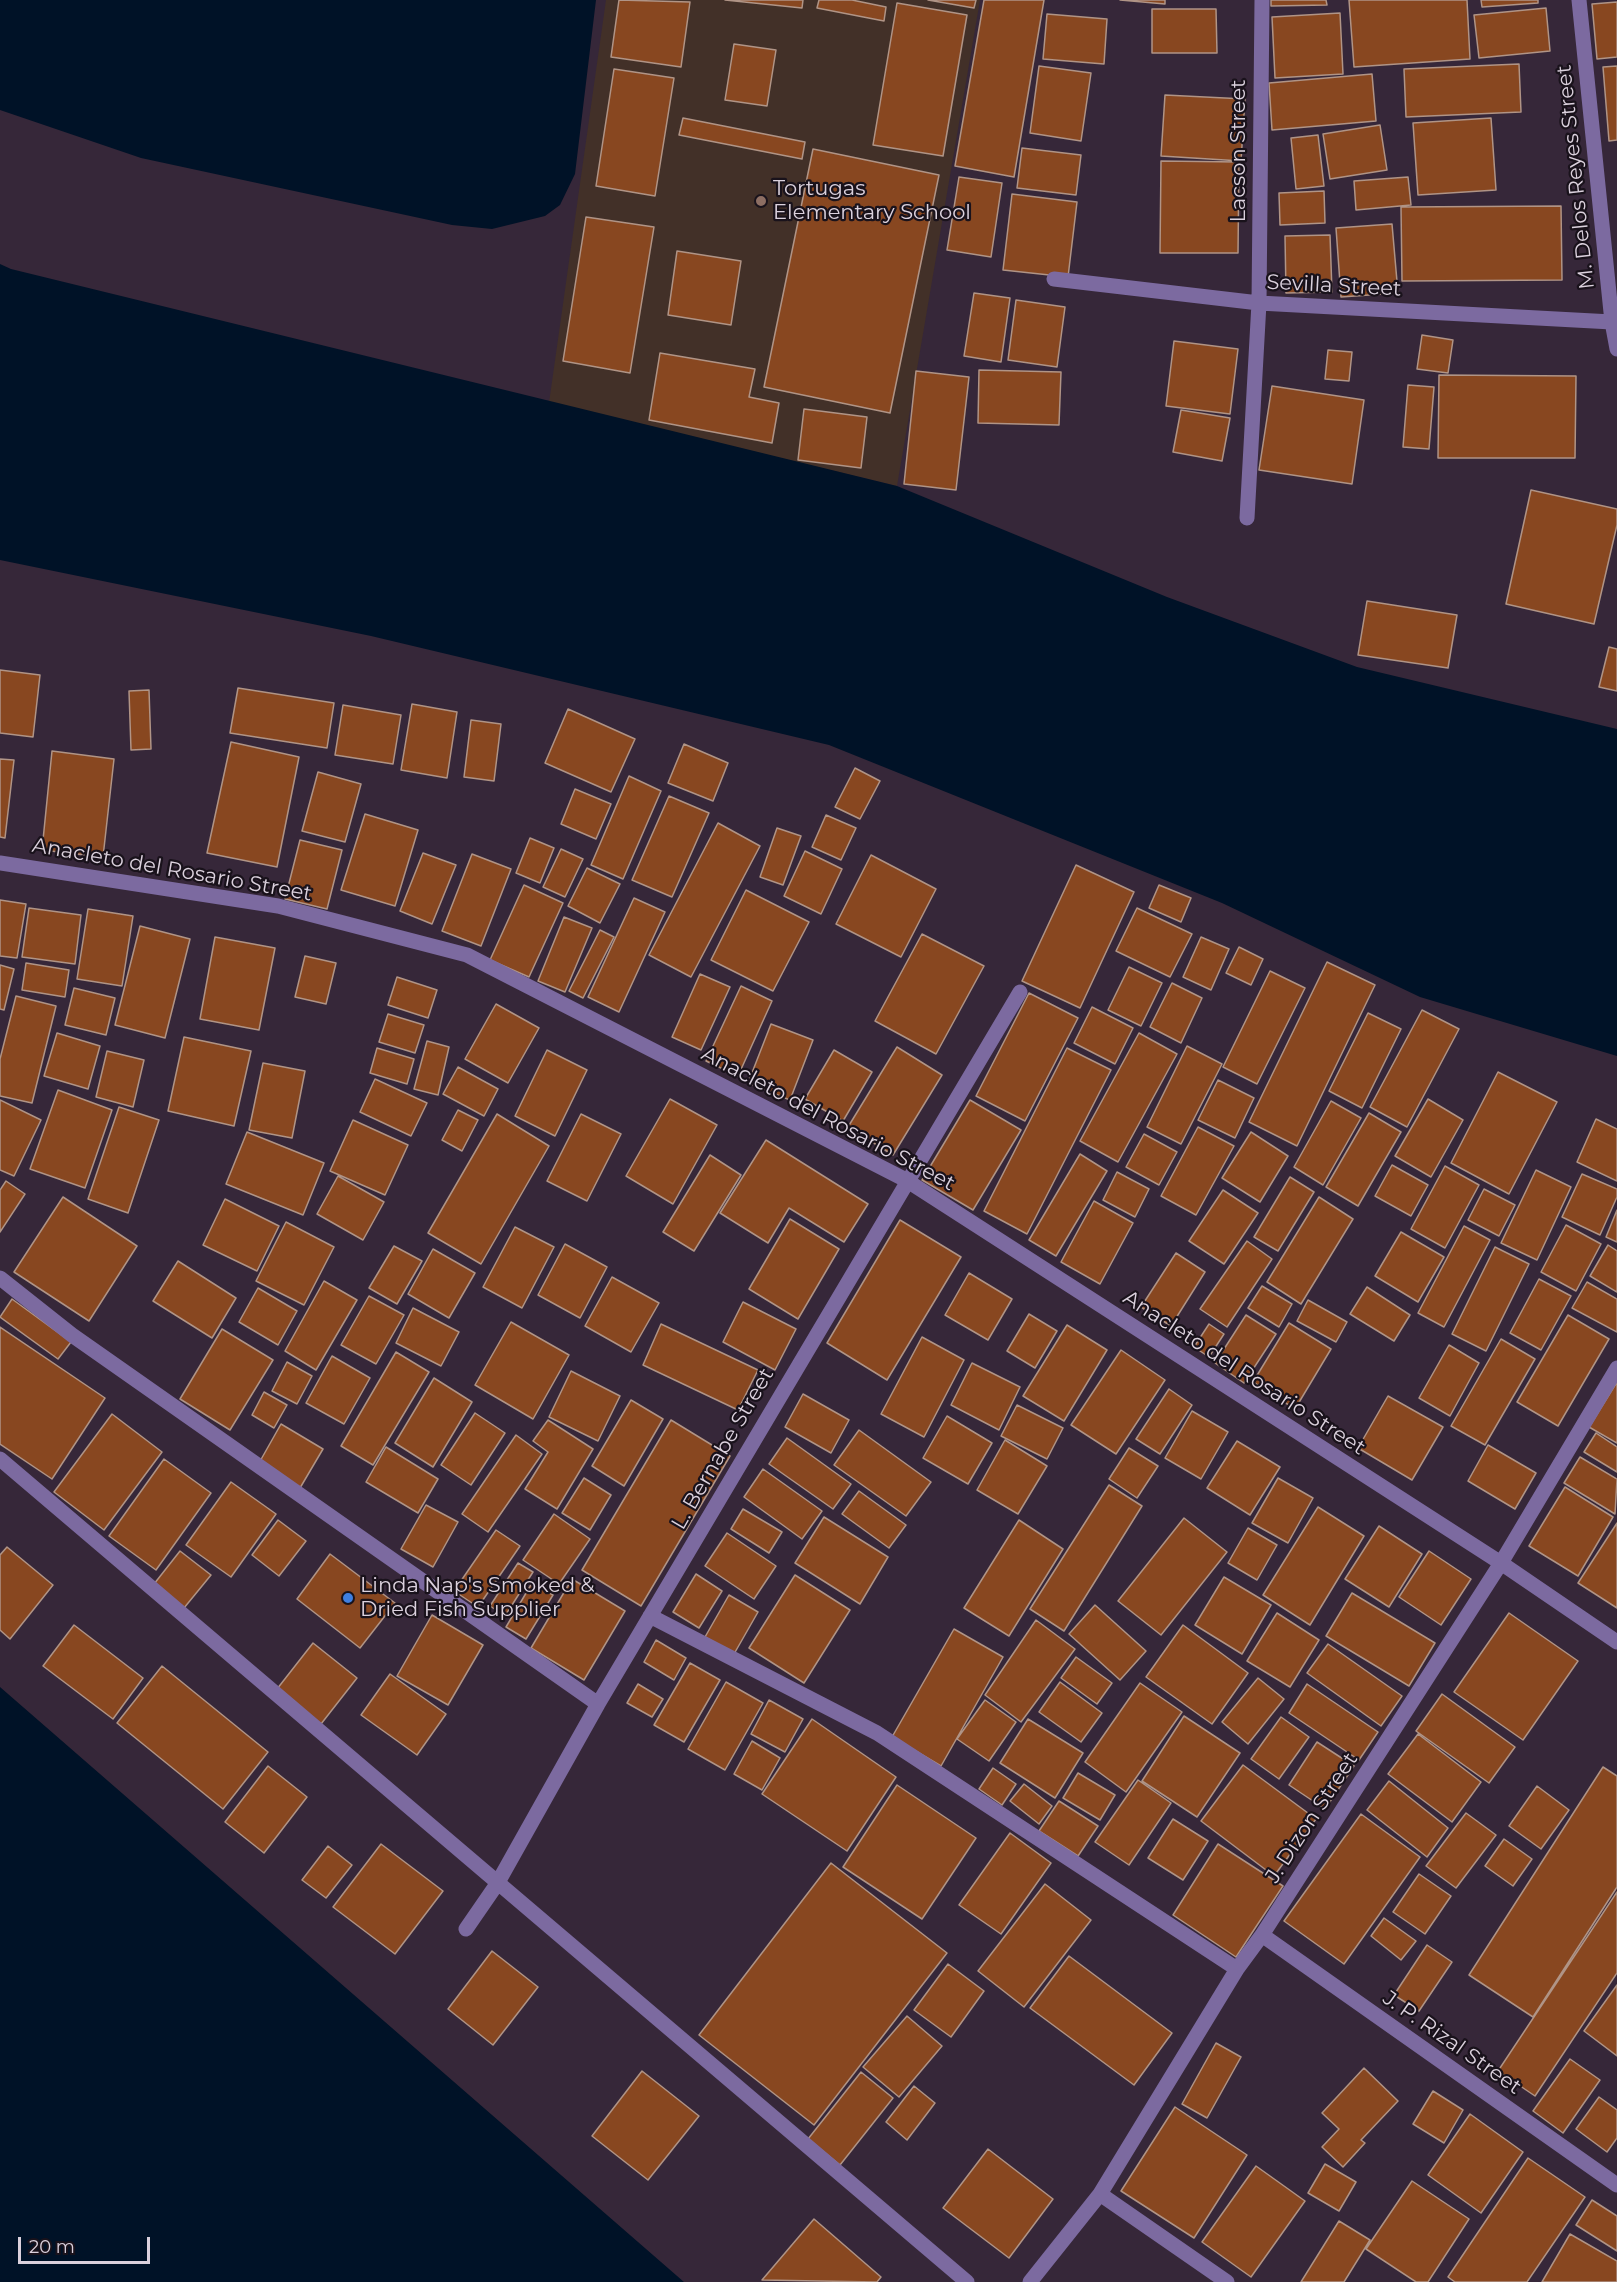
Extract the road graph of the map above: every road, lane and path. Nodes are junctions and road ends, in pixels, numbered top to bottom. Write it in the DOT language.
graph roads {
  1 [pos="1262,0"];
  2 [pos="1579,0"];
  3 [pos="1054,279"];
  4 [pos="1259,303"];
  5 [pos="1611,322"];
  6 [pos="1617,349"];
  7 [pos="1247,518"];
  8 [pos="0,863"];
  9 [pos="1020,992"];
  10 [pos="906,1180"];
  11 [pos="0,1278"];
  12 [pos="1617,1368"];
  13 [pos="0,1459"];
  14 [pos="1501,1563"];
  15 [pos="650,1616"];
  16 [pos="1617,1642"];
  17 [pos="598,1704"];
  18 [pos="497,1884"];
  19 [pos="466,1929"];
  20 [pos="1262,1935"];
  21 [pos="1237,1969"];
  22 [pos="1617,2185"];
  23 [pos="1100,2194"];
  24 [pos="967,2282"];
  25 [pos="1030,2282"];
  26 [pos="1227,2282"];
  1 -- 4 [label="street, Lacson Street"];
  2 -- 5 [label="street, M. Delos Reyes Street"];
  3 -- 4 [label="street, Sevilla Street"];
  4 -- 5 [label="street, Sevilla Street"];
  4 -- 7 [label="street, Lacson Street"];
  5 -- 6 [label="street, M. Delos Reyes Street"];
  8 -- 10 [label="street, Anacleto del Rosario Street"];
  9 -- 10 [label="street, L. Bernabe Street"];
  10 -- 14 [label="street, Anacleto del Rosario Street"];
  10 -- 15 [label="street, L. Bernabe Street"];
  11 -- 17 [label="street"];
  12 -- 14 [label="street, J. Dizon Street"];
  13 -- 18 [label="street"];
  14 -- 16 [label="street, Anacleto del Rosario Street"];
  14 -- 20 [label="street, J. Dizon Street"];
  15 -- 17 [label="street, L. Bernabe Street"];
  15 -- 21 [label="street"];
  17 -- 18 [label="street, L. Bernabe Street"];
  18 -- 19 [label="street, L. Bernabe Street"];
  18 -- 24 [label="street"];
  20 -- 21 [label="street, J. Dizon Street"];
  20 -- 22 [label="street, J. P. Rizal Street"];
  21 -- 23 [label="street, J. Dizon Street"];
  23 -- 25 [label="street, J. Dizon Street"];
  23 -- 26 [label="street"];
}
